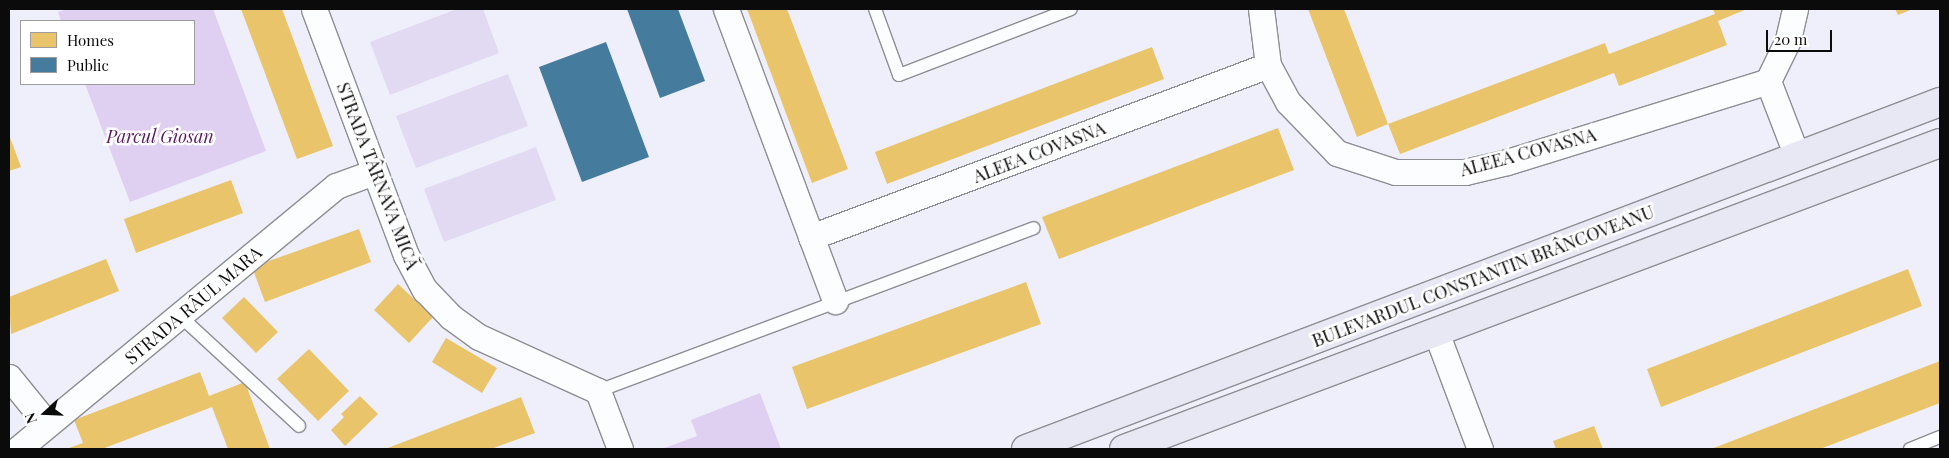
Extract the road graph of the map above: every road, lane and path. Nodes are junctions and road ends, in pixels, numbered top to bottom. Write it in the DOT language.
graph roads {
  1 [pos="314,9"];
  2 [pos="726,9"];
  3 [pos="875,9"];
  4 [pos="1071,9"];
  5 [pos="1261,9"];
  6 [pos="1795,9"];
  7 [pos="1268,65"];
  8 [pos="1768,81"];
  9 [pos="1940,102"];
  10 [pos="1940,144"];
  11 [pos="1797,156"];
  12 [pos="374,172"];
  13 [pos="1033,228"];
  14 [pos="811,238"];
  15 [pos="835,301"];
  16 [pos="180,316"];
  17 [pos="1436,332"];
  18 [pos="9,377"];
  19 [pos="598,391"];
  20 [pos="47,424"];
  21 [pos="299,426"];
  22 [pos="1940,437"];
  23 [pos="1478,444"];
  24 [pos="617,448"];
  25 [pos="18,449"];
  26 [pos="1026,449"];
  27 [pos="1124,449"];
  28 [pos="1910,449"];
  1 -- 12 [label="street, STRADA TÂRNAVA MICĂ"];
  2 -- 14 [label="street"];
  3 -- 4 [label="lane"];
  5 -- 7 [label="street, ALEEA COVASNA"];
  6 -- 8 [label="street"];
  7 -- 8 [label="street, ALEEA COVASNA"];
  7 -- 14 [label="street, ALEEA COVASNA"];
  8 -- 11 [label="street"];
  9 -- 11 [label="main road, BULEVARDUL CONSTANTIN BRÂNCOVEANU"];
  10 -- 17 [label="main road, BULEVARDUL CONSTANTIN BRÂNCOVEANU"];
  11 -- 26 [label="main road, BULEVARDUL CONSTANTIN BRÂNCOVEANU"];
  12 -- 16 [label="street, STRADA RÂUL MARA"];
  12 -- 19 [label="street, STRADA TÂRNAVA MICĂ"];
  13 -- 15 [label="lane"];
  14 -- 15 [label="street"];
  15 -- 19 [label="lane"];
  16 -- 20 [label="street, STRADA RÂUL MARA"];
  16 -- 21 [label="lane"];
  17 -- 23 [label="street"];
  17 -- 27 [label="main road, BULEVARDUL CONSTANTIN BRÂNCOVEANU"];
  18 -- 20 [label="street"];
  19 -- 24 [label="street"];
  20 -- 25 [label="street, STRADA RÂUL MARA"];
  22 -- 28 [label="lane"];
}
